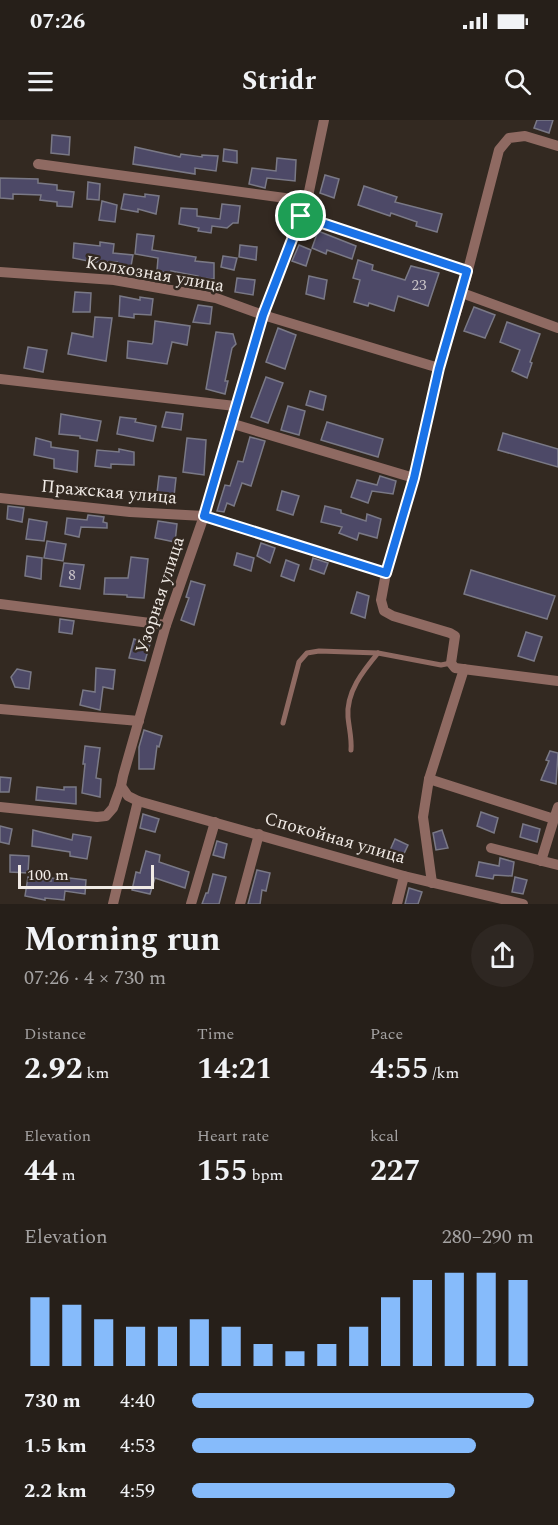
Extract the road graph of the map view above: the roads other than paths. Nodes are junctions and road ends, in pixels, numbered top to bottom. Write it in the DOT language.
graph roads {
  1 [pos="324,120"];
  2 [pos="558,146"];
  3 [pos="38,164"];
  4 [pos="307,201"];
  5 [pos="301,216"];
  6 [pos="467,271"];
  7 [pos="0,272"];
  8 [pos="462,293"];
  9 [pos="263,315"];
  10 [pos="558,328"];
  11 [pos="439,368"];
  12 [pos="0,379"];
  13 [pos="235,406"];
  14 [pos="230,423"];
  15 [pos="414,478"];
  16 [pos="0,498"];
  17 [pos="204,516"];
  18 [pos="386,573"];
  19 [pos="0,604"];
  20 [pos="166,625"];
  21 [pos="378,653"];
  22 [pos="451,663"];
  23 [pos="464,669"];
  24 [pos="558,681"];
  25 [pos="0,709"];
  26 [pos="139,721"];
  27 [pos="283,723"];
  28 [pos="351,750"];
  29 [pos="429,779"];
  30 [pos="122,786"];
  31 [pos="138,801"];
  32 [pos="0,807"];
  33 [pos="558,807"];
  34 [pos="554,819"];
  35 [pos="215,822"];
  36 [pos="259,834"];
  37 [pos="491,848"];
  38 [pos="541,861"];
  39 [pos="558,865"];
  40 [pos="405,876"];
  41 [pos="432,883"];
  42 [pos="113,904"];
  43 [pos="191,904"];
  44 [pos="240,904"];
  45 [pos="397,904"];
  46 [pos="523,904"];
  1 -- 4 [label="street, Узорная улица"];
  2 -- 6 [label="street"];
  3 -- 4 [label="street"];
  4 -- 5 [label="street, Узорная улица"];
  5 -- 6 [label="street"];
  5 -- 9 [label="street, Узорная улица"];
  6 -- 8 [label="street"];
  7 -- 9 [label="street, Колхозная улица"];
  8 -- 10 [label="street"];
  8 -- 11 [label="street"];
  9 -- 11 [label="street, Колхозная улица"];
  9 -- 13 [label="street, Узорная улица"];
  11 -- 15 [label="street"];
  12 -- 13 [label="street"];
  13 -- 14 [label="street, Узорная улица"];
  14 -- 15 [label="street"];
  14 -- 17 [label="street, Узорная улица"];
  15 -- 18 [label="street"];
  16 -- 17 [label="street, Пражская улица"];
  17 -- 18 [label="street, Пражская улица"];
  17 -- 20 [label="street, Узорная улица"];
  18 -- 22 [label="street"];
  19 -- 20 [label="street"];
  20 -- 26 [label="street, Узорная улица"];
  21 -- 22 [label="lane"];
  21 -- 27 [label="lane"];
  21 -- 28 [label="lane"];
  22 -- 23 [label="street"];
  23 -- 24 [label="street"];
  23 -- 29 [label="street"];
  25 -- 26 [label="street"];
  26 -- 30 [label="street, Узорная улица"];
  29 -- 34 [label="street"];
  29 -- 41 [label="street"];
  30 -- 31 [label="street"];
  30 -- 32 [label="street"];
  31 -- 35 [label="street, Спокойная улица"];
  31 -- 42 [label="street"];
  33 -- 34 [label="street"];
  34 -- 38 [label="street"];
  35 -- 36 [label="street, Спокойная улица"];
  35 -- 43 [label="street"];
  36 -- 40 [label="street, Спокойная улица"];
  36 -- 44 [label="street"];
  37 -- 38 [label="street"];
  38 -- 39 [label="street"];
  40 -- 41 [label="street, Спокойная улица"];
  40 -- 45 [label="street"];
  41 -- 46 [label="street, Спокойная улица"];
}
